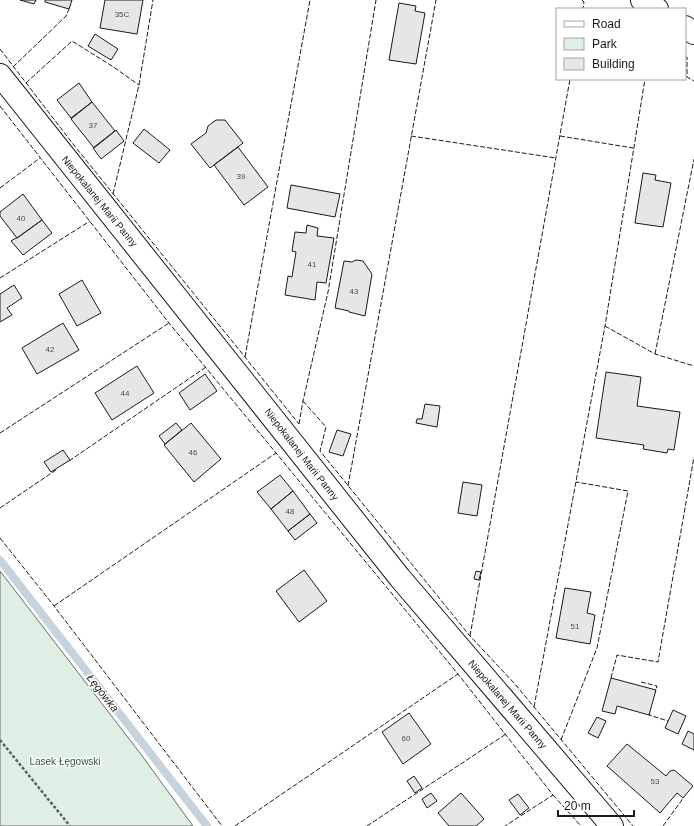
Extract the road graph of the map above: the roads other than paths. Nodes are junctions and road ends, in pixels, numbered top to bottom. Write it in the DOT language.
graph roads {
  1 [pos="642,0"];
  2 [pos="654,8"];
  3 [pos="0,75"];
  4 [pos="612,826"];
  1 -- 2 [label="street"];
  3 -- 4 [label="street, Niepokalanej Marii Panny"];
}
